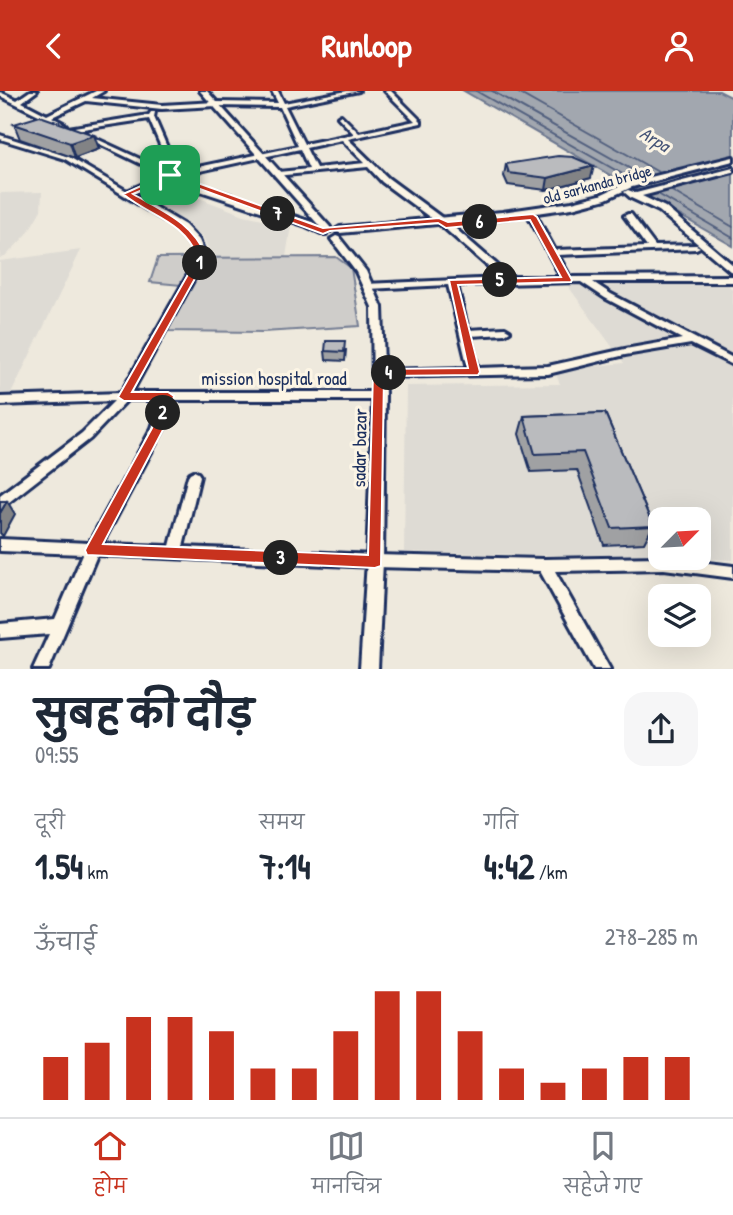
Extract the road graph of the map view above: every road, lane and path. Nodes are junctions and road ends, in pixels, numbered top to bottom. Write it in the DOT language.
graph roads {
  1 [pos="34,91"];
  2 [pos="100,91"];
  3 [pos="275,91"];
  4 [pos="356,91"];
  5 [pos="388,91"];
  6 [pos="0,94"];
  7 [pos="210,96"];
  8 [pos="86,99"];
  9 [pos="18,103"];
  10 [pos="156,106"];
  11 [pos="282,106"];
  12 [pos="151,117"];
  13 [pos="341,117"];
  14 [pos="47,118"];
  15 [pos="36,123"];
  16 [pos="70,129"];
  17 [pos="14,133"];
  18 [pos="358,135"];
  19 [pos="1,138"];
  20 [pos="344,139"];
  21 [pos="302,148"];
  22 [pos="262,157"];
  23 [pos="733,161"];
  24 [pos="370,165"];
  25 [pos="313,170"];
  26 [pos="733,170"];
  27 [pos="278,174"];
  28 [pos="170,175"];
  29 [pos="632,191"];
  30 [pos="127,194"];
  31 [pos="655,208"];
  32 [pos="628,216"];
  33 [pos="533,217"];
  34 [pos="443,223"];
  35 [pos="333,233"];
  36 [pos="696,247"];
  37 [pos="653,249"];
  38 [pos="553,253"];
  39 [pos="733,269"];
  40 [pos="733,279"];
  41 [pos="509,280"];
  42 [pos="567,280"];
  43 [pos="583,280"];
  44 [pos="452,282"];
  45 [pos="368,286"];
  46 [pos="505,331"];
  47 [pos="465,333"];
  48 [pos="691,341"];
  49 [pos="733,362"];
  50 [pos="474,372"];
  51 [pos="379,373"];
  52 [pos="168,396"];
  53 [pos="124,397"];
  54 [pos="379,397"];
  55 [pos="0,401"];
  56 [pos="194,476"];
  57 [pos="0,502"];
  58 [pos="0,545"];
  59 [pos="92,550"];
  60 [pos="176,554"];
  61 [pos="375,561"];
  62 [pos="544,565"];
  63 [pos="733,572"];
  64 [pos="60,626"];
  65 [pos="0,631"];
  66 [pos="41,669"];
  67 [pos="369,669"];
  68 [pos="602,669"];
  1 -- 9 [label="street"];
  2 -- 8 [label="street"];
  3 -- 11 [label="street"];
  4 -- 11 [label="street"];
  5 -- 18 [label="street"];
  6 -- 9 [label="street"];
  7 -- 10 [label="street"];
  7 -- 11 [label="street"];
  7 -- 22 [label="main road, sadar bazar"];
  8 -- 10 [label="street"];
  8 -- 14 [label="street"];
  9 -- 14 [label="street"];
  10 -- 12 [label="street"];
  11 -- 21 [label="street"];
  12 -- 16 [label="street"];
  12 -- 28 [label="street"];
  13 -- 18 [label="street"];
  14 -- 15 [label="street"];
  14 -- 16 [label="street"];
  16 -- 28 [label="street"];
  17 -- 19 [label="street"];
  18 -- 20 [label="street"];
  19 -- 30 [label="street"];
  20 -- 21 [label="street"];
  20 -- 24 [label="street"];
  21 -- 22 [label="street"];
  21 -- 25 [label="street"];
  22 -- 27 [label="main road, sadar bazar"];
  22 -- 28 [label="street"];
  23 -- 29 [label="main road, old sarkanda bridge"];
  24 -- 25 [label="street"];
  24 -- 34 [label="street"];
  25 -- 27 [label="street"];
  26 -- 29 [label="street"];
  27 -- 35 [label="main road, sadar bazar"];
  28 -- 30 [label="street"];
  28 -- 35 [label="street"];
  29 -- 31 [label="street"];
  29 -- 33 [label="main road, old sarkanda bridge"];
  29 -- 34 [label="main road"];
  30 -- 53 [label="street"];
  31 -- 36 [label="street"];
  31 -- 39 [label="street"];
  32 -- 37 [label="street"];
  33 -- 34 [label="main road, old sarkanda bridge"];
  33 -- 38 [label="street"];
  34 -- 35 [label="main road, old sarkanda bridge"];
  34 -- 41 [label="street"];
  35 -- 45 [label="main road, sadar bazar"];
  36 -- 37 [label="street"];
  36 -- 40 [label="street"];
  37 -- 38 [label="street"];
  38 -- 42 [label="street"];
  40 -- 43 [label="street"];
  41 -- 42 [label="street"];
  41 -- 44 [label="street"];
  42 -- 43 [label="street"];
  43 -- 48 [label="street"];
  44 -- 45 [label="street"];
  44 -- 47 [label="street"];
  45 -- 51 [label="main road, sadar bazar"];
  46 -- 47 [label="street"];
  47 -- 50 [label="street"];
  48 -- 49 [label="street"];
  48 -- 50 [label="street"];
  50 -- 51 [label="street"];
  51 -- 54 [label="main road, sadar bazar"];
  52 -- 53 [label="street, mission hospital road"];
  52 -- 54 [label="street, mission hospital road"];
  52 -- 59 [label="street"];
  53 -- 55 [label="street, mission hospital road"];
  53 -- 57 [label="street"];
  54 -- 61 [label="main road, sadar bazar"];
  56 -- 60 [label="street"];
  58 -- 59 [label="street"];
  59 -- 60 [label="street"];
  59 -- 64 [label="street"];
  60 -- 61 [label="street"];
  61 -- 62 [label="street"];
  61 -- 67 [label="main road, sadar bazar"];
  62 -- 63 [label="street"];
  62 -- 68 [label="street"];
  64 -- 65 [label="street"];
  64 -- 66 [label="street"];
}
